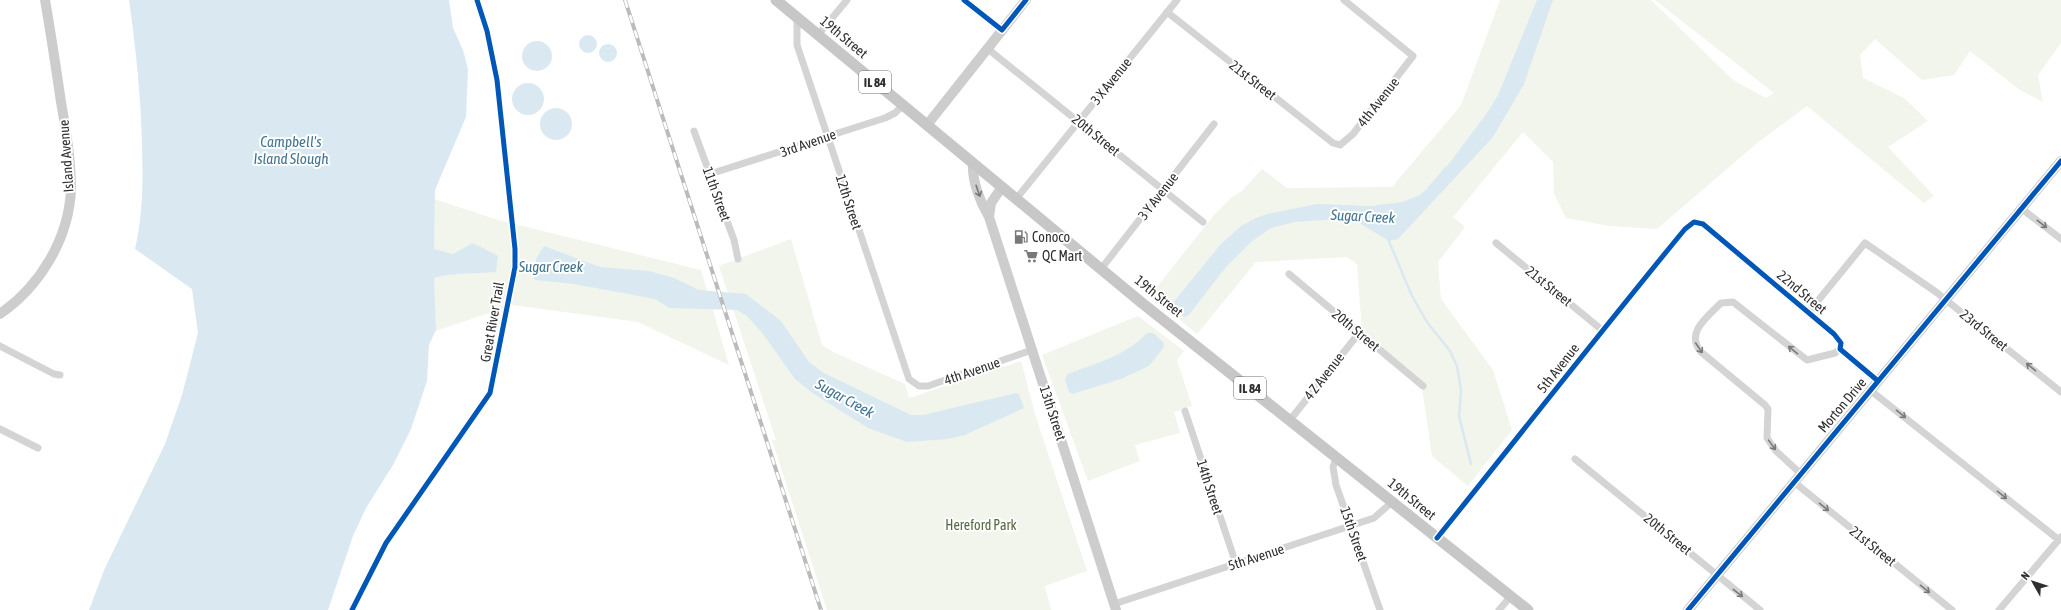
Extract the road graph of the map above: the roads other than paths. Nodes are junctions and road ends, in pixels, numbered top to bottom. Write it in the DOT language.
graph roads {
  1 [pos="45,0"];
  2 [pos="776,0"];
  3 [pos="847,0"];
  4 [pos="964,0"];
  5 [pos="1026,0"];
  6 [pos="1177,0"];
  7 [pos="1344,0"];
  8 [pos="1167,12"];
  9 [pos="798,18"];
  10 [pos="1002,30"];
  11 [pos="818,35"];
  12 [pos="988,49"];
  13 [pos="903,105"];
  14 [pos="1078,121"];
  15 [pos="1214,124"];
  16 [pos="927,125"];
  17 [pos="694,131"];
  18 [pos="827,136"];
  19 [pos="1340,145"];
  20 [pos="2061,161"];
  21 [pos="974,164"];
  22 [pos="710,174"];
  23 [pos="1002,188"];
  24 [pos="1163,190"];
  25 [pos="1016,199"];
  26 [pos="2022,209"];
  27 [pos="989,217"];
  28 [pos="1203,222"];
  29 [pos="1703,224"];
  30 [pos="2061,239"];
  31 [pos="1496,243"];
  32 [pos="738,259"];
  33 [pos="1101,269"];
  34 [pos="1289,274"];
  35 [pos="1946,299"];
  36 [pos="1808,313"];
  37 [pos="0,314"];
  38 [pos="1602,330"];
  39 [pos="1359,332"];
  40 [pos="0,346"];
  41 [pos="1840,349"];
  42 [pos="1032,350"];
  43 [pos="60,375"];
  44 [pos="1878,381"];
  45 [pos="912,383"];
  46 [pos="1423,386"];
  47 [pos="1870,390"];
  48 [pos="2061,392"];
  49 [pos="1185,411"];
  50 [pos="1290,420"];
  51 [pos="0,429"];
  52 [pos="38,448"];
  53 [pos="1336,458"];
  54 [pos="1575,459"];
  55 [pos="1801,474"];
  56 [pos="1794,482"];
  57 [pos="1392,502"];
  58 [pos="1352,526"];
  59 [pos="1437,538"];
  60 [pos="2060,538"];
  61 [pos="1236,564"];
  62 [pos="1716,575"];
  63 [pos="1511,598"];
  64 [pos="1115,607"];
  65 [pos="1380,610"];
  66 [pos="1498,610"];
  67 [pos="1520,610"];
  68 [pos="1528,610"];
  69 [pos="1688,610"];
  70 [pos="1760,610"];
  71 [pos="1952,610"];
  72 [pos="1999,610"];
  1 -- 37 [label="street, Island Avenue"];
  2 -- 9 [label="main road, 19th Street / IL 84"];
  3 -- 11 [label="street"];
  4 -- 10 [label="street"];
  5 -- 10 [label="street"];
  6 -- 8 [label="street, 3 X Avenue"];
  7 -- 19 [label="street, 4th Avenue"];
  8 -- 14 [label="street, 3 X Avenue"];
  8 -- 19 [label="street, 21st Street"];
  9 -- 11 [label="main road, 19th Street / IL 84"];
  9 -- 18 [label="street, 12th Street"];
  10 -- 12 [label="street"];
  11 -- 13 [label="main road, 19th Street / IL 84"];
  12 -- 14 [label="street, 20th Street"];
  12 -- 16 [label="street"];
  13 -- 16 [label="main road, 19th Street / IL 84"];
  13 -- 18 [label="street, 3rd Avenue"];
  14 -- 24 [label="street, 20th Street"];
  14 -- 25 [label="street, 3 X Avenue"];
  15 -- 24 [label="street, 3 Y Avenue"];
  16 -- 21 [label="main road, 19th Street / IL 84"];
  17 -- 22 [label="street, 11th Street"];
  18 -- 22 [label="street, 3rd Avenue"];
  18 -- 45 [label="street, 12th Street"];
  20 -- 26 [label="street, Morton Drive"];
  21 -- 23 [label="main road, 19th Street / IL 84"];
  21 -- 27 [label="street, 13th Street, one-way"];
  22 -- 32 [label="street, 11th Street"];
  23 -- 25 [label="main road, 19th Street / IL 84"];
  23 -- 27 [label="street"];
  24 -- 28 [label="street, 20th Street"];
  24 -- 33 [label="street, 3 Y Avenue"];
  25 -- 33 [label="main road, 19th Street / IL 84"];
  26 -- 30 [label="street, one-way"];
  26 -- 35 [label="street, Morton Drive"];
  27 -- 42 [label="street, 13th Street"];
  29 -- 36 [label="street, 22nd Street"];
  29 -- 38 [label="street, 5th Avenue"];
  31 -- 38 [label="street, 21st Street"];
  33 -- 50 [label="main road, 19th Street / IL 84"];
  34 -- 39 [label="street, 20th Street"];
  35 -- 36 [label="street, 23rd Street"];
  35 -- 44 [label="street, Morton Drive"];
  48 -- 35 [label="street, 23rd Street, one-way"];
  36 -- 41 [label="street, 22nd Street"];
  38 -- 59 [label="street, 5th Avenue"];
  39 -- 46 [label="street, 20th Street"];
  39 -- 50 [label="street, 4 Z Avenue"];
  40 -- 43 [label="street"];
  41 -- 44 [label="street, 22nd Street"];
  41 -- 55 [label="street, one-way"];
  42 -- 45 [label="street, 4th Avenue"];
  42 -- 64 [label="street, 13th Street"];
  44 -- 47 [label="street, Morton Drive"];
  47 -- 55 [label="street, Morton Drive"];
  47 -- 60 [label="street, one-way"];
  49 -- 61 [label="street, 14th Street"];
  50 -- 53 [label="main road, 19th Street / IL 84"];
  51 -- 52 [label="street"];
  53 -- 57 [label="main road, 19th Street / IL 84"];
  53 -- 58 [label="street, 15th Street"];
  54 -- 62 [label="street, 20th Street"];
  55 -- 56 [label="street, Morton Drive"];
  56 -- 62 [label="street, Morton Drive"];
  56 -- 71 [label="street, 21st Street, one-way"];
  57 -- 58 [label="street, 5th Avenue"];
  57 -- 59 [label="main road, 19th Street / IL 84"];
  58 -- 61 [label="street, 5th Avenue"];
  58 -- 65 [label="street, 15th Street"];
  59 -- 63 [label="main road, 19th Street / IL 84"];
  60 -- 72 [label="street"];
  61 -- 64 [label="street, 5th Avenue"];
  62 -- 69 [label="street, Morton Drive"];
  62 -- 70 [label="street, 20th Street, one-way"];
  63 -- 66 [label="street"];
  63 -- 67 [label="street"];
  63 -- 68 [label="main road, 19th Street / IL 84"];
}
